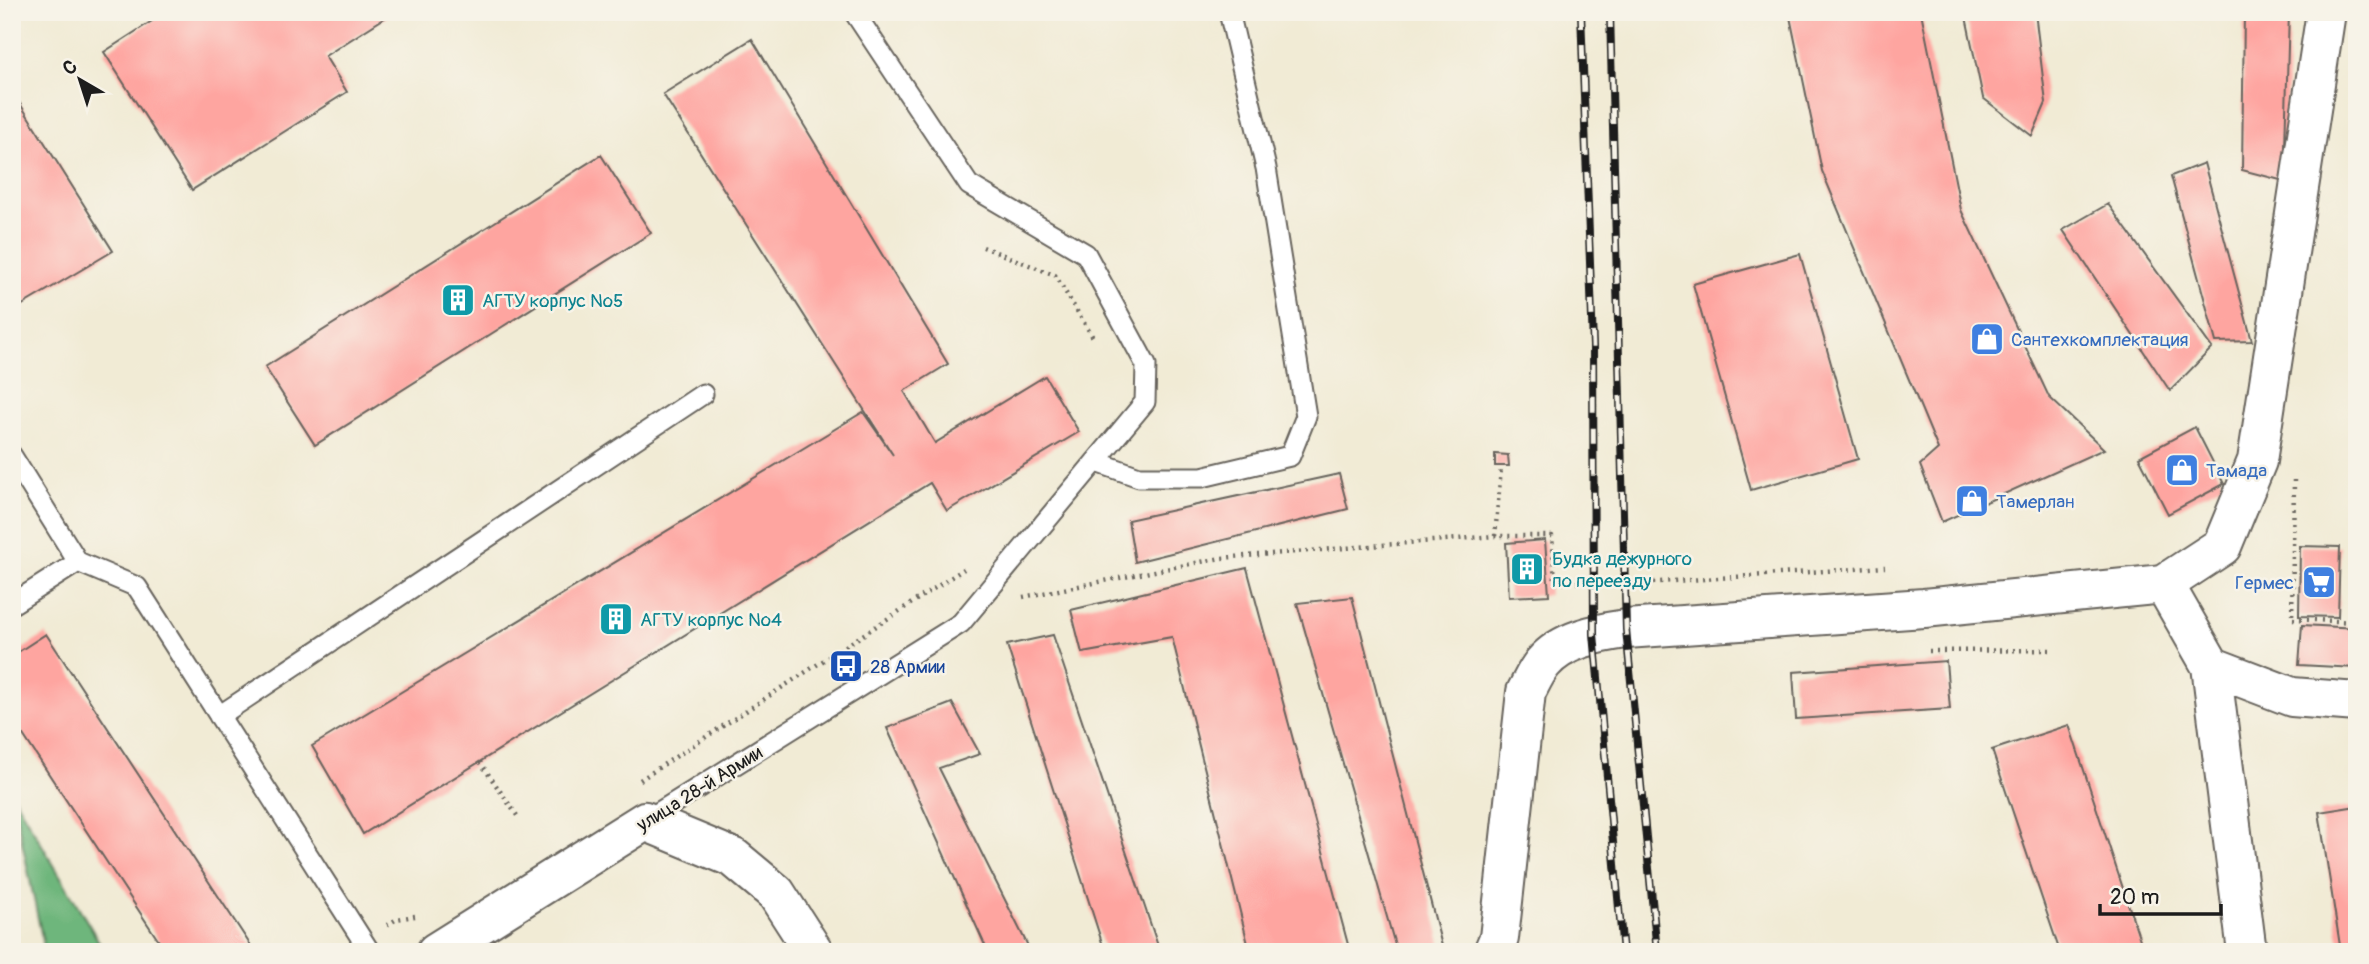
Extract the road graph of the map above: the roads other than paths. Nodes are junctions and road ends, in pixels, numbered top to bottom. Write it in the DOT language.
graph roads {
  1 [pos="854,12"];
  2 [pos="1229,12"];
  3 [pos="2326,12"];
  4 [pos="703,394"];
  5 [pos="12,456"];
  6 [pos="1097,462"];
  7 [pos="78,562"];
  8 [pos="2164,584"];
  9 [pos="12,604"];
  10 [pos="2211,666"];
  11 [pos="2357,702"];
  12 [pos="219,716"];
  13 [pos="645,821"];
  14 [pos="366,946"];
  15 [pos="436,952"];
  16 [pos="814,952"];
  17 [pos="1493,952"];
  18 [pos="2247,952"];
  1 -- 6 [label="lane, улица 28-й Армии"];
  2 -- 6 [label="lane"];
  3 -- 8 [label="main road"];
  4 -- 12 [label="lane"];
  5 -- 7 [label="lane"];
  6 -- 13 [label="lane, улица 28-й Армии"];
  7 -- 9 [label="lane"];
  7 -- 12 [label="lane"];
  8 -- 10 [label="main road"];
  8 -- 17 [label="main road"];
  10 -- 11 [label="main road"];
  10 -- 18 [label="main road"];
  12 -- 14 [label="lane"];
  13 -- 15 [label="main road, улица 28-й Армии"];
  13 -- 16 [label="main road"];
}
